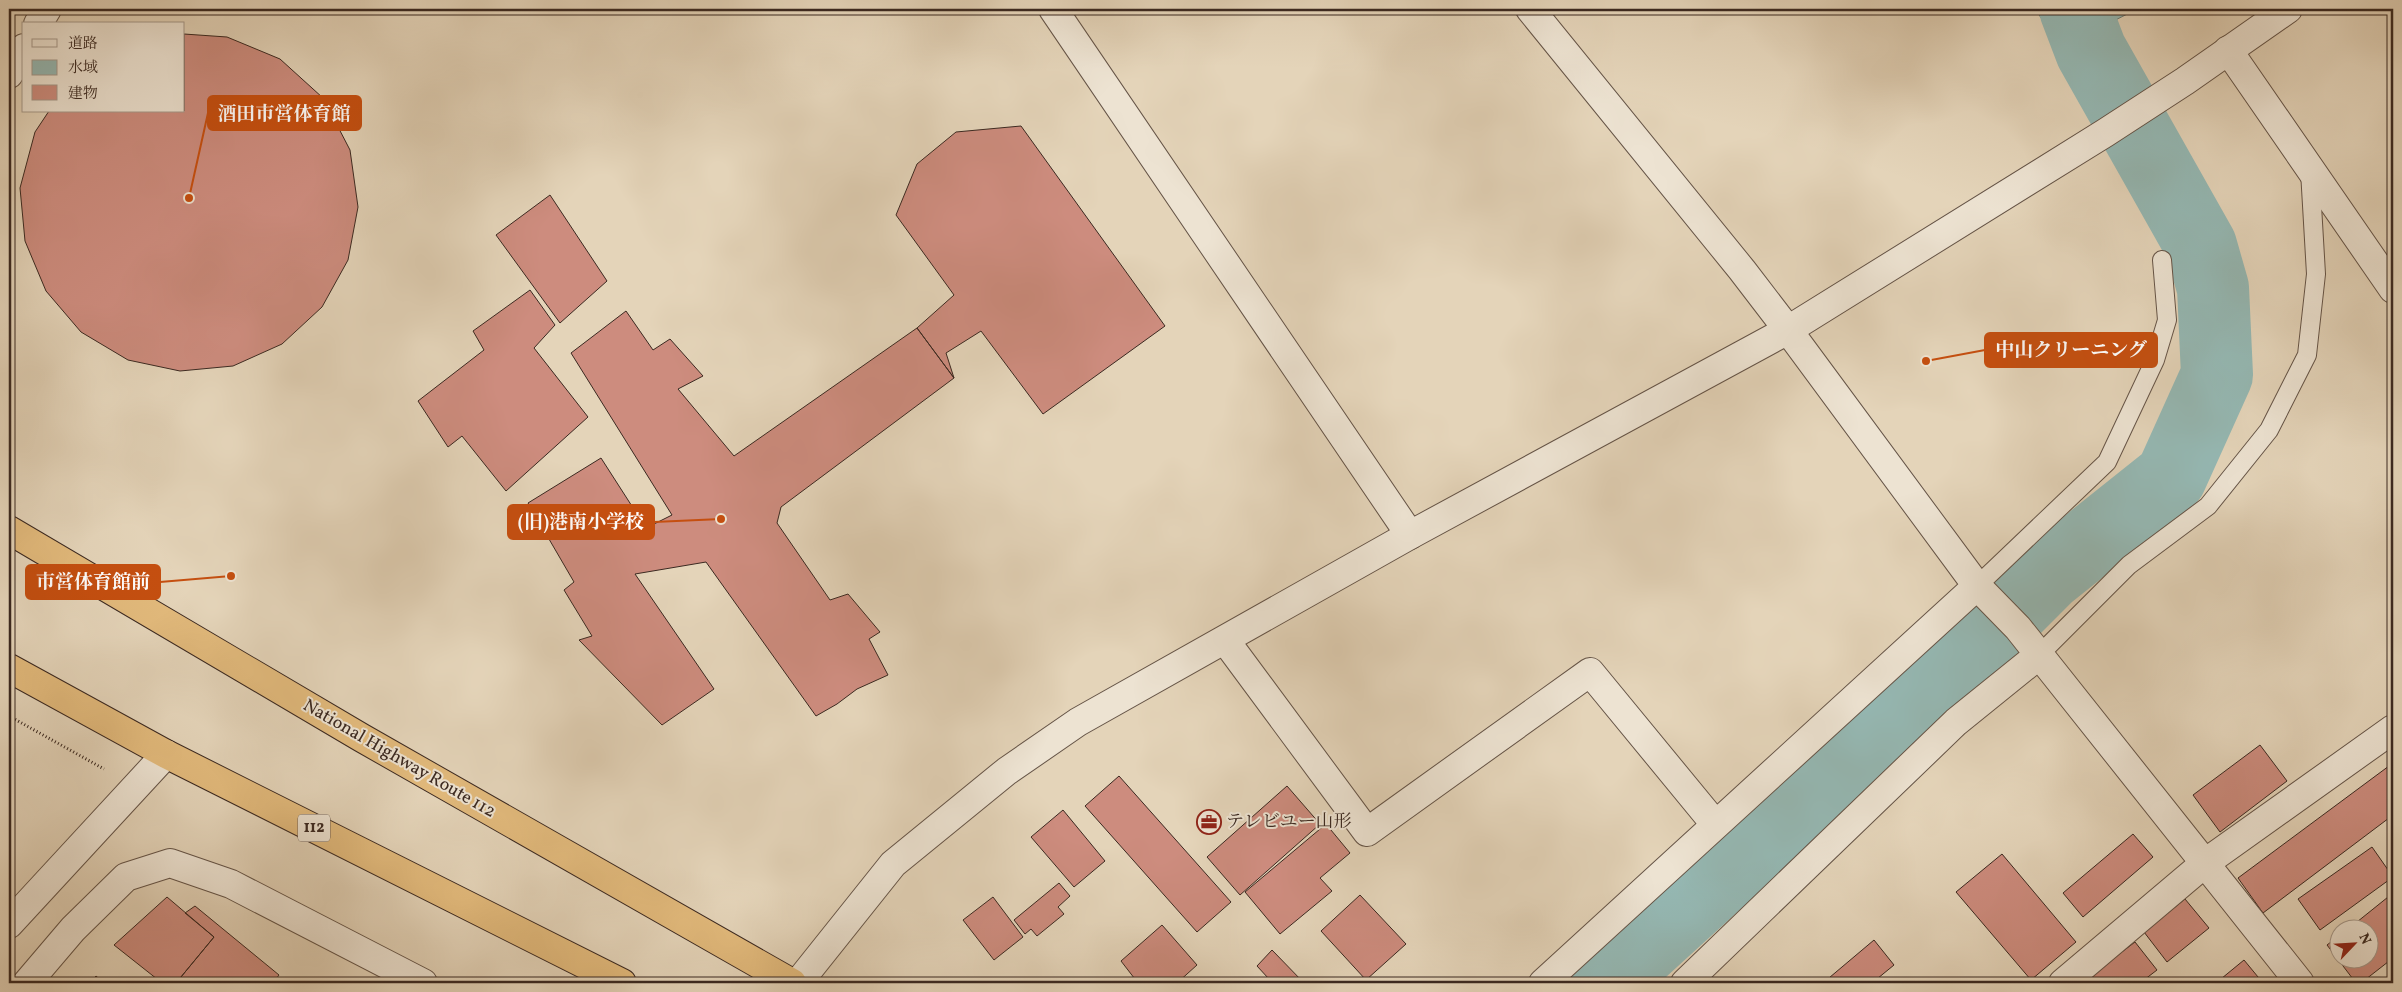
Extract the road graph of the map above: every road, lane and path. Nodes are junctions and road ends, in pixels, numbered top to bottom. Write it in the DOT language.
graph roads {
  1 [pos="47,9"];
  2 [pos="1053,9"];
  3 [pos="1530,9"];
  4 [pos="2288,9"];
  5 [pos="39,22"];
  6 [pos="2228,50"];
  7 [pos="22,51"];
  8 [pos="9,74"];
  9 [pos="2310,168"];
  10 [pos="2162,260"];
  11 [pos="2393,289"];
  12 [pos="1788,330"];
  13 [pos="9,530"];
  14 [pos="1410,536"];
  15 [pos="1977,586"];
  16 [pos="1225,640"];
  17 [pos="2039,655"];
  18 [pos="9,668"];
  19 [pos="9,716"];
  20 [pos="2393,729"];
  21 [pos="166,754"];
  22 [pos="108,771"];
  23 [pos="1716,824"];
  24 [pos="2205,863"];
  25 [pos="9,924"];
  26 [pos="28,983"];
  27 [pos="422,983"];
  28 [pos="622,983"];
  29 [pos="792,983"];
  30 [pos="798,983"];
  31 [pos="1543,983"];
  32 [pos="1685,983"];
  33 [pos="2063,983"];
  34 [pos="2300,983"];
  1 -- 5 [label="street"];
  2 -- 14 [label="street"];
  3 -- 12 [label="street"];
  4 -- 6 [label="street"];
  6 -- 9 [label="street"];
  6 -- 12 [label="street"];
  7 -- 8 [label="street"];
  9 -- 11 [label="street"];
  9 -- 17 [label="lane"];
  10 -- 15 [label="lane"];
  12 -- 14 [label="street"];
  12 -- 15 [label="street"];
  13 -- 29 [label="highway, National Highway Route 112"];
  14 -- 16 [label="street"];
  15 -- 17 [label="street"];
  15 -- 23 [label="street"];
  16 -- 23 [label="street"];
  16 -- 30 [label="street"];
  17 -- 24 [label="street"];
  17 -- 32 [label="street"];
  18 -- 21 [label="highway, 112"];
  19 -- 22 [label="path"];
  20 -- 24 [label="street"];
  21 -- 25 [label="street"];
  21 -- 28 [label="highway, 112"];
  23 -- 31 [label="street"];
  24 -- 33 [label="street"];
  24 -- 34 [label="street"];
  26 -- 27 [label="street"];
}
